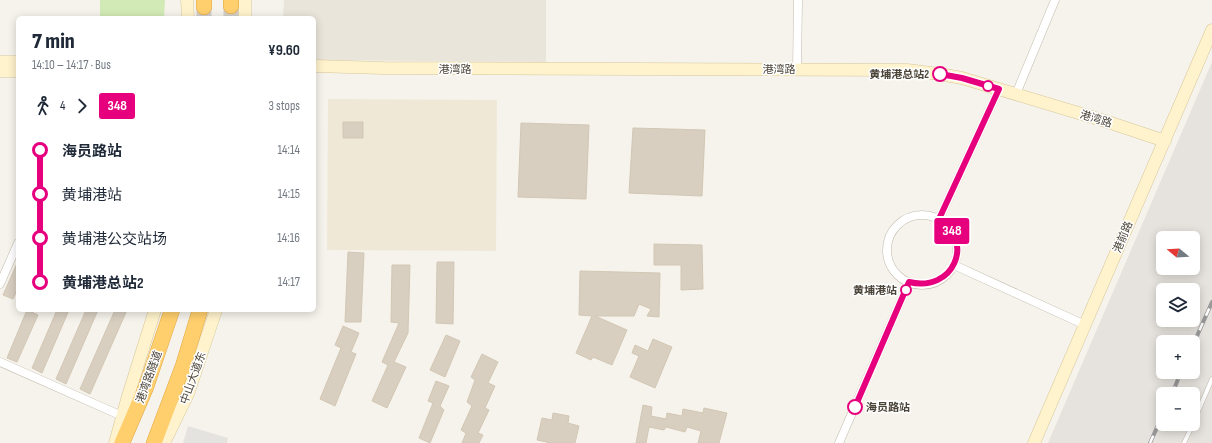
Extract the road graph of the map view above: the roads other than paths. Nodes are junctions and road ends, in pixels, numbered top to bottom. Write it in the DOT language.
graph roads {
  1 [pos="798,0"];
  2 [pos="1055,0"];
  3 [pos="187,2"];
  4 [pos="236,2"];
  5 [pos="184,16"];
  6 [pos="188,16"];
  7 [pos="244,16"];
  8 [pos="1212,30"];
  9 [pos="0,62"];
  10 [pos="16,62"];
  11 [pos="316,66"];
  12 [pos="383,68"];
  13 [pos="797,69"];
  14 [pos="0,71"];
  15 [pos="16,71"];
  16 [pos="316,73"];
  17 [pos="999,89"];
  18 [pos="1016,94"];
  19 [pos="1165,141"];
  20 [pos="939,219"];
  21 [pos="16,248"];
  22 [pos="954,265"];
  23 [pos="909,282"];
  24 [pos="0,284"];
  25 [pos="154,312"];
  26 [pos="171,312"];
  27 [pos="199,312"];
  28 [pos="215,312"];
  29 [pos="1085,326"];
  30 [pos="0,362"];
  31 [pos="1212,380"];
  32 [pos="1200,408"];
  33 [pos="122,416"];
  34 [pos="1190,431"];
  35 [pos="115,443"];
  36 [pos="122,443"];
  37 [pos="154,443"];
  38 [pos="164,443"];
  39 [pos="839,443"];
  40 [pos="1034,443"];
  41 [pos="1184,443"];
  1 -- 13 [label="street"];
  2 -- 18 [label="street"];
  3 -- 5 [label="street"];
  3 -- 6 [label="street"];
  4 -- 7 [label="street"];
  8 -- 19 [label="street, 港前路"];
  9 -- 10 [label="street"];
  11 -- 12 [label="street, 港湾路"];
  12 -- 13 [label="street, 港湾路"];
  12 -- 16 [label="street, 港湾路"];
  13 -- 17 [label="street, 港湾路"];
  14 -- 15 [label="street"];
  17 -- 18 [label="street, 港湾路"];
  17 -- 20 [label="street"];
  18 -- 19 [label="street, 港湾路"];
  19 -- 29 [label="street, 港前路"];
  20 -- 22 [label="street"];
  20 -- 23 [label="street"];
  21 -- 24 [label="street"];
  22 -- 23 [label="street"];
  22 -- 29 [label="street"];
  23 -- 39 [label="street"];
  25 -- 33 [label="street"];
  26 -- 36 [label="highway, 港湾路隧道"];
  27 -- 37 [label="highway"];
  28 -- 38 [label="street, 中山大道东"];
  29 -- 40 [label="street, 港前路"];
  30 -- 33 [label="street"];
  31 -- 32 [label="lane"];
  33 -- 35 [label="street"];
  34 -- 41 [label="lane"];
}
